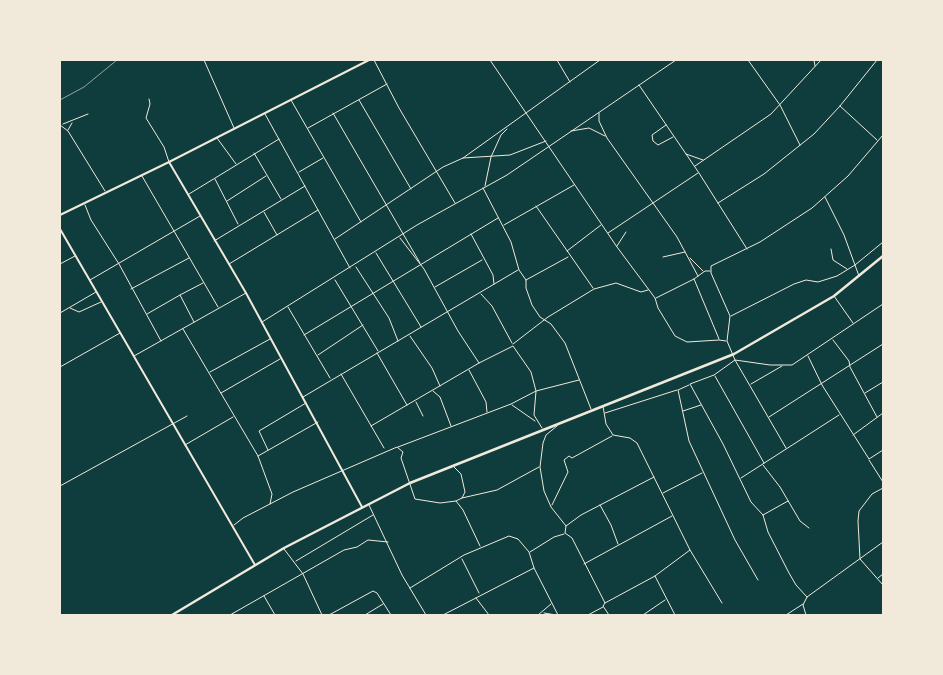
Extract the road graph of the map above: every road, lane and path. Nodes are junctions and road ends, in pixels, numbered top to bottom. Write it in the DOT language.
graph roads {
  1 [pos="204,60"];
  2 [pos="369,60"];
  3 [pos="374,60"];
  4 [pos="490,60"];
  5 [pos="558,60"];
  6 [pos="600,60"];
  7 [pos="676,60"];
  8 [pos="748,60"];
  9 [pos="814,60"];
  10 [pos="821,60"];
  11 [pos="877,60"];
  12 [pos="816,67"];
  13 [pos="570,82"];
  14 [pos="387,84"];
  15 [pos="639,85"];
  16 [pos="149,99"];
  17 [pos="290,100"];
  18 [pos="359,100"];
  19 [pos="780,106"];
  20 [pos="840,106"];
  21 [pos="599,112"];
  22 [pos="334,113"];
  23 [pos="88,114"];
  24 [pos="265,114"];
  25 [pos="527,114"];
  26 [pos="72,122"];
  27 [pos="61,124"];
  28 [pos="666,125"];
  29 [pos="509,126"];
  30 [pos="307,128"];
  31 [pos="235,129"];
  32 [pos="68,131"];
  33 [pos="570,131"];
  34 [pos="883,135"];
  35 [pos="674,136"];
  36 [pos="217,138"];
  37 [pos="280,138"];
  38 [pos="607,138"];
  39 [pos="547,141"];
  40 [pos="878,141"];
  41 [pos="549,145"];
  42 [pos="801,146"];
  43 [pos="254,153"];
  44 [pos="685,154"];
  45 [pos="324,157"];
  46 [pos="491,157"];
  47 [pos="463,158"];
  48 [pos="704,160"];
  49 [pos="169,162"];
  50 [pos="236,165"];
  51 [pos="695,167"];
  52 [pos="436,172"];
  53 [pos="298,173"];
  54 [pos="699,173"];
  55 [pos="142,176"];
  56 [pos="266,176"];
  57 [pos="215,178"];
  58 [pos="575,184"];
  59 [pos="305,186"];
  60 [pos="484,187"];
  61 [pos="411,189"];
  62 [pos="106,193"];
  63 [pos="188,194"];
  64 [pos="825,198"];
  65 [pos="281,200"];
  66 [pos="227,202"];
  67 [pos="84,203"];
  68 [pos="654,203"];
  69 [pos="718,203"];
  70 [pos="455,204"];
  71 [pos="387,206"];
  72 [pos="536,206"];
  73 [pos="318,210"];
  74 [pos="263,211"];
  75 [pos="60,215"];
  76 [pos="201,215"];
  77 [pos="499,218"];
  78 [pos="362,222"];
  79 [pos="602,224"];
  80 [pos="239,225"];
  81 [pos="503,226"];
  82 [pos="60,229"];
  83 [pos="175,230"];
  84 [pos="626,232"];
  85 [pos="404,234"];
  86 [pos="471,234"];
  87 [pos="608,234"];
  88 [pos="277,235"];
  89 [pos="399,238"];
  90 [pos="335,239"];
  91 [pos="214,241"];
  92 [pos="883,242"];
  93 [pos="617,247"];
  94 [pos="747,249"];
  95 [pos="831,249"];
  96 [pos="566,251"];
  97 [pos="376,252"];
  98 [pos="686,252"];
  99 [pos="75,255"];
  100 [pos="569,256"];
  101 [pos="663,256"];
  102 [pos="687,256"];
  103 [pos="883,256"];
  104 [pos="190,258"];
  105 [pos="483,259"];
  106 [pos="60,264"];
  107 [pos="119,264"];
  108 [pos="229,264"];
  109 [pos="420,264"];
  110 [pos="355,265"];
  111 [pos="855,265"];
  112 [pos="350,268"];
  113 [pos="519,270"];
  114 [pos="848,270"];
  115 [pos="711,271"];
  116 [pos="704,272"];
  117 [pos="698,276"];
  118 [pos="859,276"];
  119 [pos="335,278"];
  120 [pos="694,279"];
  121 [pos="90,280"];
  122 [pos="393,280"];
  123 [pos="526,280"];
  124 [pos="204,283"];
  125 [pos="494,284"];
  126 [pos="435,287"];
  127 [pos="131,288"];
  128 [pos="594,289"];
  129 [pos="649,290"];
  130 [pos="96,292"];
  131 [pos="246,293"];
  132 [pos="372,293"];
  133 [pos="480,293"];
  134 [pos="180,295"];
  135 [pos="834,296"];
  136 [pos="655,298"];
  137 [pos="102,302"];
  138 [pos="883,304"];
  139 [pos="351,305"];
  140 [pos="218,307"];
  141 [pos="288,307"];
  142 [pos="68,308"];
  143 [pos="449,311"];
  144 [pos="60,313"];
  145 [pos="146,315"];
  146 [pos="730,316"];
  147 [pos="546,319"];
  148 [pos="194,322"];
  149 [pos="262,322"];
  150 [pos="854,324"];
  151 [pos="363,325"];
  152 [pos="421,327"];
  153 [pos="183,329"];
  154 [pos="120,333"];
  155 [pos="304,335"];
  156 [pos="410,335"];
  157 [pos="832,338"];
  158 [pos="271,339"];
  159 [pos="719,340"];
  160 [pos="162,341"];
  161 [pos="399,342"];
  162 [pos="727,342"];
  163 [pos="883,344"];
  164 [pos="513,345"];
  165 [pos="377,352"];
  166 [pos="734,354"];
  167 [pos="317,355"];
  168 [pos="808,355"];
  169 [pos="134,356"];
  170 [pos="282,358"];
  171 [pos="735,360"];
  172 [pos="479,363"];
  173 [pos="782,366"];
  174 [pos="60,367"];
  175 [pos="850,367"];
  176 [pos="469,370"];
  177 [pos="209,372"];
  178 [pos="341,374"];
  179 [pos="714,375"];
  180 [pos="331,379"];
  181 [pos="580,380"];
  182 [pos="883,382"];
  183 [pos="690,384"];
  184 [pos="751,384"];
  185 [pos="440,386"];
  186 [pos="822,386"];
  187 [pos="678,390"];
  188 [pos="433,391"];
  189 [pos="536,391"];
  190 [pos="220,393"];
  191 [pos="864,394"];
  192 [pos="303,397"];
  193 [pos="416,401"];
  194 [pos="306,403"];
  195 [pos="511,404"];
  196 [pos="602,405"];
  197 [pos="702,405"];
  198 [pos="407,406"];
  199 [pos="592,410"];
  200 [pos="683,411"];
  201 [pos="487,412"];
  202 [pos="604,413"];
  203 [pos="883,413"];
  204 [pos="840,414"];
  205 [pos="187,416"];
  206 [pos="234,416"];
  207 [pos="423,416"];
  208 [pos="877,417"];
  209 [pos="769,418"];
  210 [pos="536,421"];
  211 [pos="562,421"];
  212 [pos="318,422"];
  213 [pos="173,424"];
  214 [pos="371,426"];
  215 [pos="452,426"];
  216 [pos="542,429"];
  217 [pos="613,435"];
  218 [pos="852,435"];
  219 [pos="185,445"];
  220 [pos="398,447"];
  221 [pos="384,448"];
  222 [pos="786,448"];
  223 [pos="268,450"];
  224 [pos="883,450"];
  225 [pos="258,456"];
  226 [pos="869,459"];
  227 [pos="763,464"];
  228 [pos="453,466"];
  229 [pos="540,467"];
  230 [pos="344,470"];
  231 [pos="703,473"];
  232 [pos="654,477"];
  233 [pos="741,478"];
  234 [pos="883,482"];
  235 [pos="410,483"];
  236 [pos="60,486"];
  237 [pos="883,488"];
  238 [pos="663,493"];
  239 [pos="462,498"];
  240 [pos="456,501"];
  241 [pos="788,501"];
  242 [pos="270,504"];
  243 [pos="369,504"];
  244 [pos="600,505"];
  245 [pos="551,507"];
  246 [pos="362,508"];
  247 [pos="374,515"];
  248 [pos="763,515"];
  249 [pos="673,516"];
  250 [pos="233,526"];
  251 [pos="566,526"];
  252 [pos="809,528"];
  253 [pos="565,533"];
  254 [pos="388,542"];
  255 [pos="883,542"];
  256 [pos="618,545"];
  257 [pos="481,546"];
  258 [pos="284,548"];
  259 [pos="690,550"];
  260 [pos="529,552"];
  261 [pos="462,558"];
  262 [pos="860,559"];
  263 [pos="296,561"];
  264 [pos="255,564"];
  265 [pos="584,564"];
  266 [pos="534,568"];
  267 [pos="303,574"];
  268 [pos="883,574"];
  269 [pos="655,576"];
  270 [pos="877,579"];
  271 [pos="758,580"];
  272 [pos="883,586"];
  273 [pos="410,588"];
  274 [pos="480,594"];
  275 [pos="264,596"];
  276 [pos="475,597"];
  277 [pos="807,597"];
  278 [pos="666,600"];
  279 [pos="605,603"];
  280 [pos="722,603"];
  281 [pos="804,603"];
  282 [pos="384,604"];
  283 [pos="552,604"];
  284 [pos="603,606"];
  285 [pos="543,612"];
  286 [pos="172,615"];
  287 [pos="230,615"];
  288 [pos="275,615"];
  289 [pos="322,615"];
  290 [pos="329,615"];
  291 [pos="366,615"];
  292 [pos="391,615"];
  293 [pos="426,615"];
  294 [pos="443,615"];
  295 [pos="489,615"];
  296 [pos="538,615"];
  297 [pos="557,615"];
  298 [pos="588,615"];
  299 [pos="609,615"];
  300 [pos="643,615"];
  301 [pos="674,615"];
  302 [pos="786,615"];
  303 [pos="806,615"];
  1 -- 31 [label="street"];
  2 -- 17 [label="street"];
  3 -- 14 [label="street"];
  4 -- 25 [label="street"];
  5 -- 13 [label="street"];
  6 -- 13 [label="street"];
  7 -- 15 [label="street"];
  8 -- 19 [label="street"];
  9 -- 12 [label="street"];
  10 -- 12 [label="street"];
  11 -- 20 [label="street"];
  12 -- 19 [label="street"];
  13 -- 25 [label="street"];
  14 -- 18 [label="street"];
  14 -- 52 [label="street"];
  15 -- 21 [label="street"];
  15 -- 28 [label="street"];
  16 -- 49 [label="street"];
  17 -- 24 [label="street"];
  17 -- 30 [label="street"];
  18 -- 22 [label="street"];
  18 -- 61 [label="street"];
  19 -- 42 [label="street"];
  19 -- 48 [label="street"];
  20 -- 40 [label="street"];
  20 -- 42 [label="street"];
  21 -- 33 [label="street"];
  21 -- 38 [label="street"];
  22 -- 30 [label="street"];
  22 -- 71 [label="street"];
  23 -- 26 [label="street"];
  24 -- 31 [label="street"];
  24 -- 37 [label="street"];
  25 -- 29 [label="street"];
  25 -- 39 [label="street"];
  26 -- 27 [label="street"];
  26 -- 32 [label="street"];
  27 -- 32 [label="street"];
  28 -- 35 [label="street"];
  28 -- 35 [label="street"];
  29 -- 46 [label="street"];
  29 -- 47 [label="street"];
  30 -- 45 [label="street"];
  31 -- 36 [label="street"];
  32 -- 62 [label="street"];
  33 -- 38 [label="street"];
  33 -- 41 [label="street"];
  34 -- 40 [label="street"];
  35 -- 44 [label="street"];
  36 -- 49 [label="street"];
  36 -- 50 [label="street"];
  37 -- 43 [label="street"];
  37 -- 53 [label="street"];
  38 -- 68 [label="street"];
  39 -- 41 [label="street"];
  39 -- 46 [label="street"];
  40 -- 64 [label="street"];
  41 -- 58 [label="street"];
  41 -- 60 [label="street"];
  42 -- 69 [label="street"];
  43 -- 50 [label="street"];
  43 -- 56 [label="street"];
  44 -- 48 [label="street"];
  44 -- 51 [label="street"];
  45 -- 53 [label="street"];
  45 -- 78 [label="street"];
  46 -- 47 [label="street"];
  46 -- 60 [label="street"];
  47 -- 52 [label="street"];
  48 -- 51 [label="street"];
  49 -- 55 [label="street"];
  49 -- 63 [label="street"];
  50 -- 57 [label="street"];
  51 -- 54 [label="street"];
  52 -- 61 [label="street"];
  52 -- 70 [label="street"];
  53 -- 59 [label="street"];
  54 -- 68 [label="street"];
  54 -- 69 [label="street"];
  55 -- 62 [label="street"];
  55 -- 83 [label="street"];
  56 -- 65 [label="street"];
  56 -- 66 [label="street"];
  57 -- 63 [label="street"];
  57 -- 66 [label="street"];
  58 -- 72 [label="street"];
  58 -- 79 [label="street"];
  59 -- 65 [label="street"];
  59 -- 73 [label="street"];
  60 -- 70 [label="street"];
  60 -- 77 [label="street"];
  61 -- 71 [label="street"];
  62 -- 67 [label="street"];
  63 -- 76 [label="street"];
  64 -- 94 [label="street"];
  64 -- 111 [label="street"];
  65 -- 74 [label="street"];
  66 -- 80 [label="street"];
  67 -- 75 [label="street"];
  67 -- 107 [label="street"];
  68 -- 87 [label="street"];
  68 -- 98 [label="street"];
  69 -- 94 [label="street"];
  70 -- 85 [label="street"];
  71 -- 78 [label="street"];
  71 -- 85 [label="street"];
  72 -- 81 [label="street"];
  72 -- 96 [label="street"];
  73 -- 88 [label="street"];
  73 -- 90 [label="street"];
  74 -- 80 [label="street"];
  74 -- 88 [label="street"];
  76 -- 83 [label="street"];
  76 -- 91 [label="street"];
  77 -- 81 [label="street"];
  77 -- 86 [label="street"];
  78 -- 90 [label="street"];
  79 -- 87 [label="street"];
  79 -- 96 [label="street"];
  80 -- 91 [label="street"];
  81 -- 113 [label="street"];
  82 -- 99 [label="street"];
  83 -- 104 [label="street"];
  83 -- 107 [label="street"];
  84 -- 93 [label="street"];
  85 -- 89 [label="street"];
  85 -- 109 [label="street"];
  86 -- 105 [label="street"];
  86 -- 109 [label="street"];
  87 -- 93 [label="street"];
  88 -- 108 [label="street"];
  89 -- 97 [label="street"];
  89 -- 109 [label="street"];
  90 -- 112 [label="street"];
  91 -- 108 [label="street"];
  92 -- 111 [label="street"];
  93 -- 129 [label="street"];
  94 -- 115 [label="street"];
  95 -- 114 [label="street"];
  96 -- 100 [label="street"];
  97 -- 110 [label="street"];
  97 -- 122 [label="street"];
  98 -- 101 [label="street"];
  98 -- 102 [label="street"];
  99 -- 106 [label="street"];
  99 -- 121 [label="street"];
  100 -- 123 [label="street"];
  100 -- 128 [label="street"];
  102 -- 116 [label="street"];
  102 -- 117 [label="street"];
  103 -- 118 [label="highway"];
  104 -- 124 [label="street"];
  104 -- 127 [label="street"];
  105 -- 125 [label="street"];
  105 -- 126 [label="street"];
  107 -- 121 [label="street"];
  107 -- 127 [label="street"];
  108 -- 131 [label="street"];
  109 -- 122 [label="street"];
  109 -- 126 [label="street"];
  110 -- 112 [label="street"];
  110 -- 132 [label="street"];
  111 -- 114 [label="street"];
  111 -- 118 [label="street"];
  112 -- 119 [label="street"];
  113 -- 123 [label="street"];
  113 -- 125 [label="street"];
  114 -- 146 [label="street"];
  115 -- 116 [label="street"];
  115 -- 146 [label="street"];
  116 -- 117 [label="street"];
  117 -- 120 [label="street"];
  118 -- 135 [label="highway"];
  119 -- 139 [label="street"];
  119 -- 141 [label="street"];
  120 -- 136 [label="street"];
  120 -- 159 [label="street"];
  121 -- 130 [label="street"];
  122 -- 132 [label="street"];
  122 -- 152 [label="street"];
  123 -- 147 [label="street"];
  124 -- 134 [label="street"];
  124 -- 140 [label="street"];
  125 -- 133 [label="street"];
  126 -- 143 [label="street"];
  127 -- 145 [label="street"];
  128 -- 129 [label="street"];
  128 -- 147 [label="street"];
  129 -- 136 [label="street"];
  130 -- 137 [label="street"];
  130 -- 142 [label="street"];
  131 -- 140 [label="street"];
  131 -- 149 [label="street"];
  132 -- 139 [label="street"];
  132 -- 161 [label="street"];
  133 -- 143 [label="street"];
  133 -- 164 [label="street"];
  134 -- 145 [label="street"];
  134 -- 148 [label="street"];
  135 -- 150 [label="street"];
  135 -- 166 [label="highway"];
  136 -- 159 [label="street"];
  137 -- 142 [label="street"];
  137 -- 154 [label="street"];
  138 -- 150 [label="street"];
  139 -- 151 [label="street"];
  139 -- 155 [label="street"];
  140 -- 148 [label="street"];
  141 -- 149 [label="street"];
  141 -- 155 [label="street"];
  142 -- 144 [label="street"];
  143 -- 152 [label="street"];
  143 -- 172 [label="street"];
  145 -- 160 [label="street"];
  146 -- 162 [label="street"];
  147 -- 164 [label="street"];
  147 -- 181 [label="street"];
  148 -- 153 [label="street"];
  149 -- 158 [label="street"];
  150 -- 157 [label="street"];
  151 -- 165 [label="street"];
  151 -- 167 [label="street"];
  152 -- 156 [label="street"];
  153 -- 160 [label="street"];
  153 -- 177 [label="street"];
  154 -- 169 [label="street"];
  154 -- 174 [label="street"];
  155 -- 167 [label="street"];
  156 -- 161 [label="street"];
  156 -- 185 [label="street"];
  157 -- 168 [label="street"];
  157 -- 175 [label="street"];
  158 -- 170 [label="street"];
  158 -- 177 [label="street"];
  159 -- 162 [label="street"];
  160 -- 169 [label="street"];
  161 -- 165 [label="street"];
  162 -- 166 [label="street"];
  163 -- 175 [label="street"];
  164 -- 172 [label="street"];
  164 -- 189 [label="street"];
  165 -- 178 [label="street"];
  165 -- 198 [label="street"];
  166 -- 171 [label="street"];
  166 -- 196 [label="highway"];
  167 -- 180 [label="street"];
  168 -- 173 [label="street"];
  168 -- 186 [label="street"];
  169 -- 213 [label="street"];
  170 -- 190 [label="street"];
  170 -- 192 [label="street"];
  171 -- 173 [label="street"];
  171 -- 179 [label="street"];
  171 -- 184 [label="street"];
  172 -- 176 [label="street"];
  173 -- 184 [label="street"];
  175 -- 186 [label="street"];
  175 -- 191 [label="street"];
  176 -- 185 [label="street"];
  176 -- 201 [label="street"];
  177 -- 190 [label="street"];
  178 -- 180 [label="street"];
  178 -- 214 [label="street"];
  179 -- 183 [label="street"];
  179 -- 227 [label="street"];
  180 -- 192 [label="street"];
  181 -- 189 [label="street"];
  181 -- 199 [label="street"];
  182 -- 191 [label="street"];
  183 -- 187 [label="street"];
  183 -- 197 [label="street"];
  184 -- 209 [label="street"];
  185 -- 188 [label="street"];
  186 -- 204 [label="street"];
  186 -- 209 [label="street"];
  187 -- 200 [label="street"];
  187 -- 202 [label="street"];
  188 -- 193 [label="street"];
  188 -- 215 [label="street"];
  189 -- 195 [label="street"];
  189 -- 210 [label="street"];
  190 -- 206 [label="street"];
  191 -- 208 [label="street"];
  192 -- 194 [label="street"];
  193 -- 198 [label="street"];
  193 -- 207 [label="street"];
  194 -- 212 [label="street"];
  194 -- 223 [label="street"];
  195 -- 201 [label="street"];
  195 -- 210 [label="street"];
  196 -- 199 [label="highway"];
  196 -- 202 [label="street"];
  197 -- 200 [label="street"];
  197 -- 233 [label="street"];
  198 -- 214 [label="street"];
  199 -- 211 [label="highway"];
  200 -- 231 [label="street"];
  201 -- 215 [label="street"];
  202 -- 217 [label="street"];
  203 -- 208 [label="street"];
  204 -- 218 [label="street"];
  204 -- 222 [label="street"];
  205 -- 213 [label="street"];
  206 -- 219 [label="street"];
  206 -- 225 [label="street"];
  208 -- 218 [label="street"];
  209 -- 222 [label="street"];
  210 -- 216 [label="street"];
  211 -- 216 [label="highway"];
  211 -- 229 [label="street"];
  212 -- 223 [label="street"];
  212 -- 230 [label="street"];
  213 -- 219 [label="street"];
  213 -- 236 [label="street"];
  214 -- 221 [label="street"];
  215 -- 220 [label="street"];
  216 -- 228 [label="highway"];
  217 -- 232 [label="street"];
  217 -- 245 [label="street"];
  218 -- 226 [label="street"];
  219 -- 250 [label="street"];
  220 -- 230 [label="street"];
  220 -- 235 [label="street"];
  222 -- 227 [label="street"];
  223 -- 225 [label="street"];
  224 -- 226 [label="street"];
  225 -- 242 [label="street"];
  226 -- 234 [label="street"];
  227 -- 233 [label="street"];
  227 -- 241 [label="street"];
  228 -- 235 [label="highway"];
  228 -- 239 [label="street"];
  229 -- 239 [label="street"];
  229 -- 245 [label="street"];
  230 -- 242 [label="street"];
  230 -- 246 [label="street"];
  231 -- 238 [label="street"];
  231 -- 271 [label="street"];
  232 -- 238 [label="street"];
  232 -- 244 [label="street"];
  233 -- 248 [label="street"];
  235 -- 240 [label="street"];
  235 -- 243 [label="highway"];
  237 -- 262 [label="street"];
  238 -- 249 [label="street"];
  239 -- 240 [label="street"];
  240 -- 257 [label="street"];
  241 -- 248 [label="street"];
  241 -- 252 [label="street"];
  242 -- 250 [label="street"];
  243 -- 246 [label="highway"];
  243 -- 247 [label="street"];
  244 -- 251 [label="street"];
  244 -- 256 [label="street"];
  245 -- 251 [label="street"];
  246 -- 258 [label="highway"];
  247 -- 254 [label="street"];
  247 -- 263 [label="street"];
  248 -- 277 [label="street"];
  249 -- 256 [label="street"];
  249 -- 259 [label="street"];
  250 -- 264 [label="street"];
  251 -- 253 [label="street"];
  253 -- 260 [label="street"];
  253 -- 265 [label="street"];
  254 -- 267 [label="street"];
  254 -- 273 [label="street"];
  255 -- 262 [label="street"];
  256 -- 265 [label="street"];
  257 -- 260 [label="street"];
  257 -- 261 [label="street"];
  258 -- 263 [label="street"];
  258 -- 264 [label="highway"];
  259 -- 269 [label="street"];
  259 -- 280 [label="street"];
  260 -- 266 [label="street"];
  261 -- 273 [label="street"];
  261 -- 274 [label="street"];
  262 -- 270 [label="street"];
  262 -- 277 [label="street"];
  263 -- 267 [label="street"];
  264 -- 286 [label="highway"];
  265 -- 279 [label="street"];
  266 -- 274 [label="street"];
  266 -- 283 [label="street"];
  267 -- 275 [label="street"];
  267 -- 289 [label="street"];
  268 -- 270 [label="street"];
  269 -- 278 [label="street"];
  269 -- 279 [label="street"];
  270 -- 272 [label="street"];
  273 -- 293 [label="street"];
  274 -- 276 [label="street"];
  275 -- 287 [label="street"];
  275 -- 288 [label="street"];
  276 -- 294 [label="street"];
  276 -- 295 [label="street"];
  277 -- 281 [label="street"];
  278 -- 300 [label="street"];
  278 -- 301 [label="street"];
  279 -- 284 [label="street"];
  281 -- 302 [label="street"];
  281 -- 303 [label="street"];
  282 -- 290 [label="street"];
  282 -- 291 [label="street"];
  282 -- 292 [label="street"];
  283 -- 285 [label="street"];
  283 -- 297 [label="street"];
  284 -- 298 [label="street"];
  284 -- 299 [label="street"];
  285 -- 296 [label="street"];
  285 -- 297 [label="street"];
}
